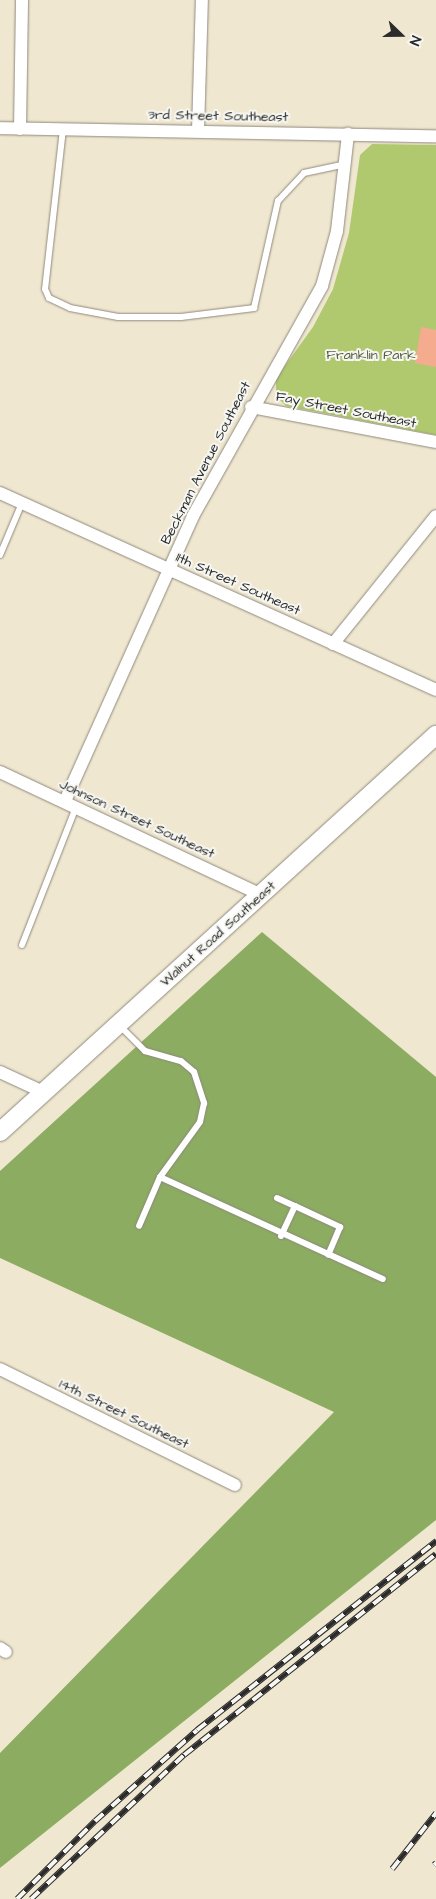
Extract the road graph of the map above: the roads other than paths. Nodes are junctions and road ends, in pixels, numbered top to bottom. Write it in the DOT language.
graph roads {
  1 [pos="22,0"];
  2 [pos="202,0"];
  3 [pos="0,128"];
  4 [pos="20,128"];
  5 [pos="63,129"];
  6 [pos="198,131"];
  7 [pos="348,134"];
  8 [pos="436,136"];
  9 [pos="346,164"];
  10 [pos="251,407"];
  11 [pos="436,442"];
  12 [pos="0,493"];
  13 [pos="22,503"];
  14 [pos="436,516"];
  15 [pos="0,555"];
  16 [pos="169,570"];
  17 [pos="334,644"];
  18 [pos="436,690"];
  19 [pos="436,735"];
  20 [pos="0,772"];
  21 [pos="64,801"];
  22 [pos="76,807"];
  23 [pos="262,894"];
  24 [pos="22,945"];
  25 [pos="119,1024"];
  26 [pos="0,1072"];
  27 [pos="43,1092"];
  28 [pos="0,1132"];
  29 [pos="160,1177"];
  30 [pos="277,1198"];
  31 [pos="295,1206"];
  32 [pos="139,1226"];
  33 [pos="282,1236"];
  34 [pos="328,1255"];
  35 [pos="382,1279"];
  36 [pos="0,1369"];
  37 [pos="236,1486"];
  1 -- 4 [label="street"];
  2 -- 6 [label="street"];
  3 -- 4 [label="street, 3rd Street Southeast"];
  4 -- 5 [label="street, 3rd Street Southeast"];
  5 -- 6 [label="street, 3rd Street Southeast"];
  5 -- 9 [label="lane"];
  6 -- 7 [label="street, 3rd Street Southeast"];
  7 -- 8 [label="street, 3rd Street Southeast"];
  7 -- 9 [label="street, Beckman Avenue Southeast"];
  9 -- 10 [label="street, Beckman Avenue Southeast"];
  10 -- 11 [label="street, Fay Street Southeast"];
  10 -- 16 [label="street, Beckman Avenue Southeast"];
  12 -- 13 [label="street, 11th Street Southeast"];
  13 -- 15 [label="lane"];
  13 -- 16 [label="street, 11th Street Southeast"];
  14 -- 17 [label="street"];
  16 -- 17 [label="street, 11th Street Southeast"];
  16 -- 21 [label="street, Beckman Avenue Southeast"];
  17 -- 18 [label="street, 11th Street Southeast"];
  19 -- 23 [label="main road, Walnut Road Southeast"];
  20 -- 21 [label="street, Johnson Street Southeast"];
  21 -- 22 [label="street, Johnson Street Southeast"];
  22 -- 23 [label="street, Johnson Street Southeast"];
  22 -- 24 [label="lane"];
  23 -- 25 [label="main road, Walnut Road Southeast"];
  25 -- 27 [label="main road, Walnut Road Southeast"];
  25 -- 29 [label="lane"];
  26 -- 27 [label="street"];
  27 -- 28 [label="main road, Walnut Road Southeast"];
  29 -- 32 [label="lane"];
  29 -- 33 [label="lane"];
  30 -- 31 [label="lane"];
  31 -- 33 [label="lane"];
  31 -- 34 [label="lane"];
  33 -- 34 [label="lane"];
  34 -- 35 [label="lane"];
  36 -- 37 [label="street, 14th Street Southeast"];
}
